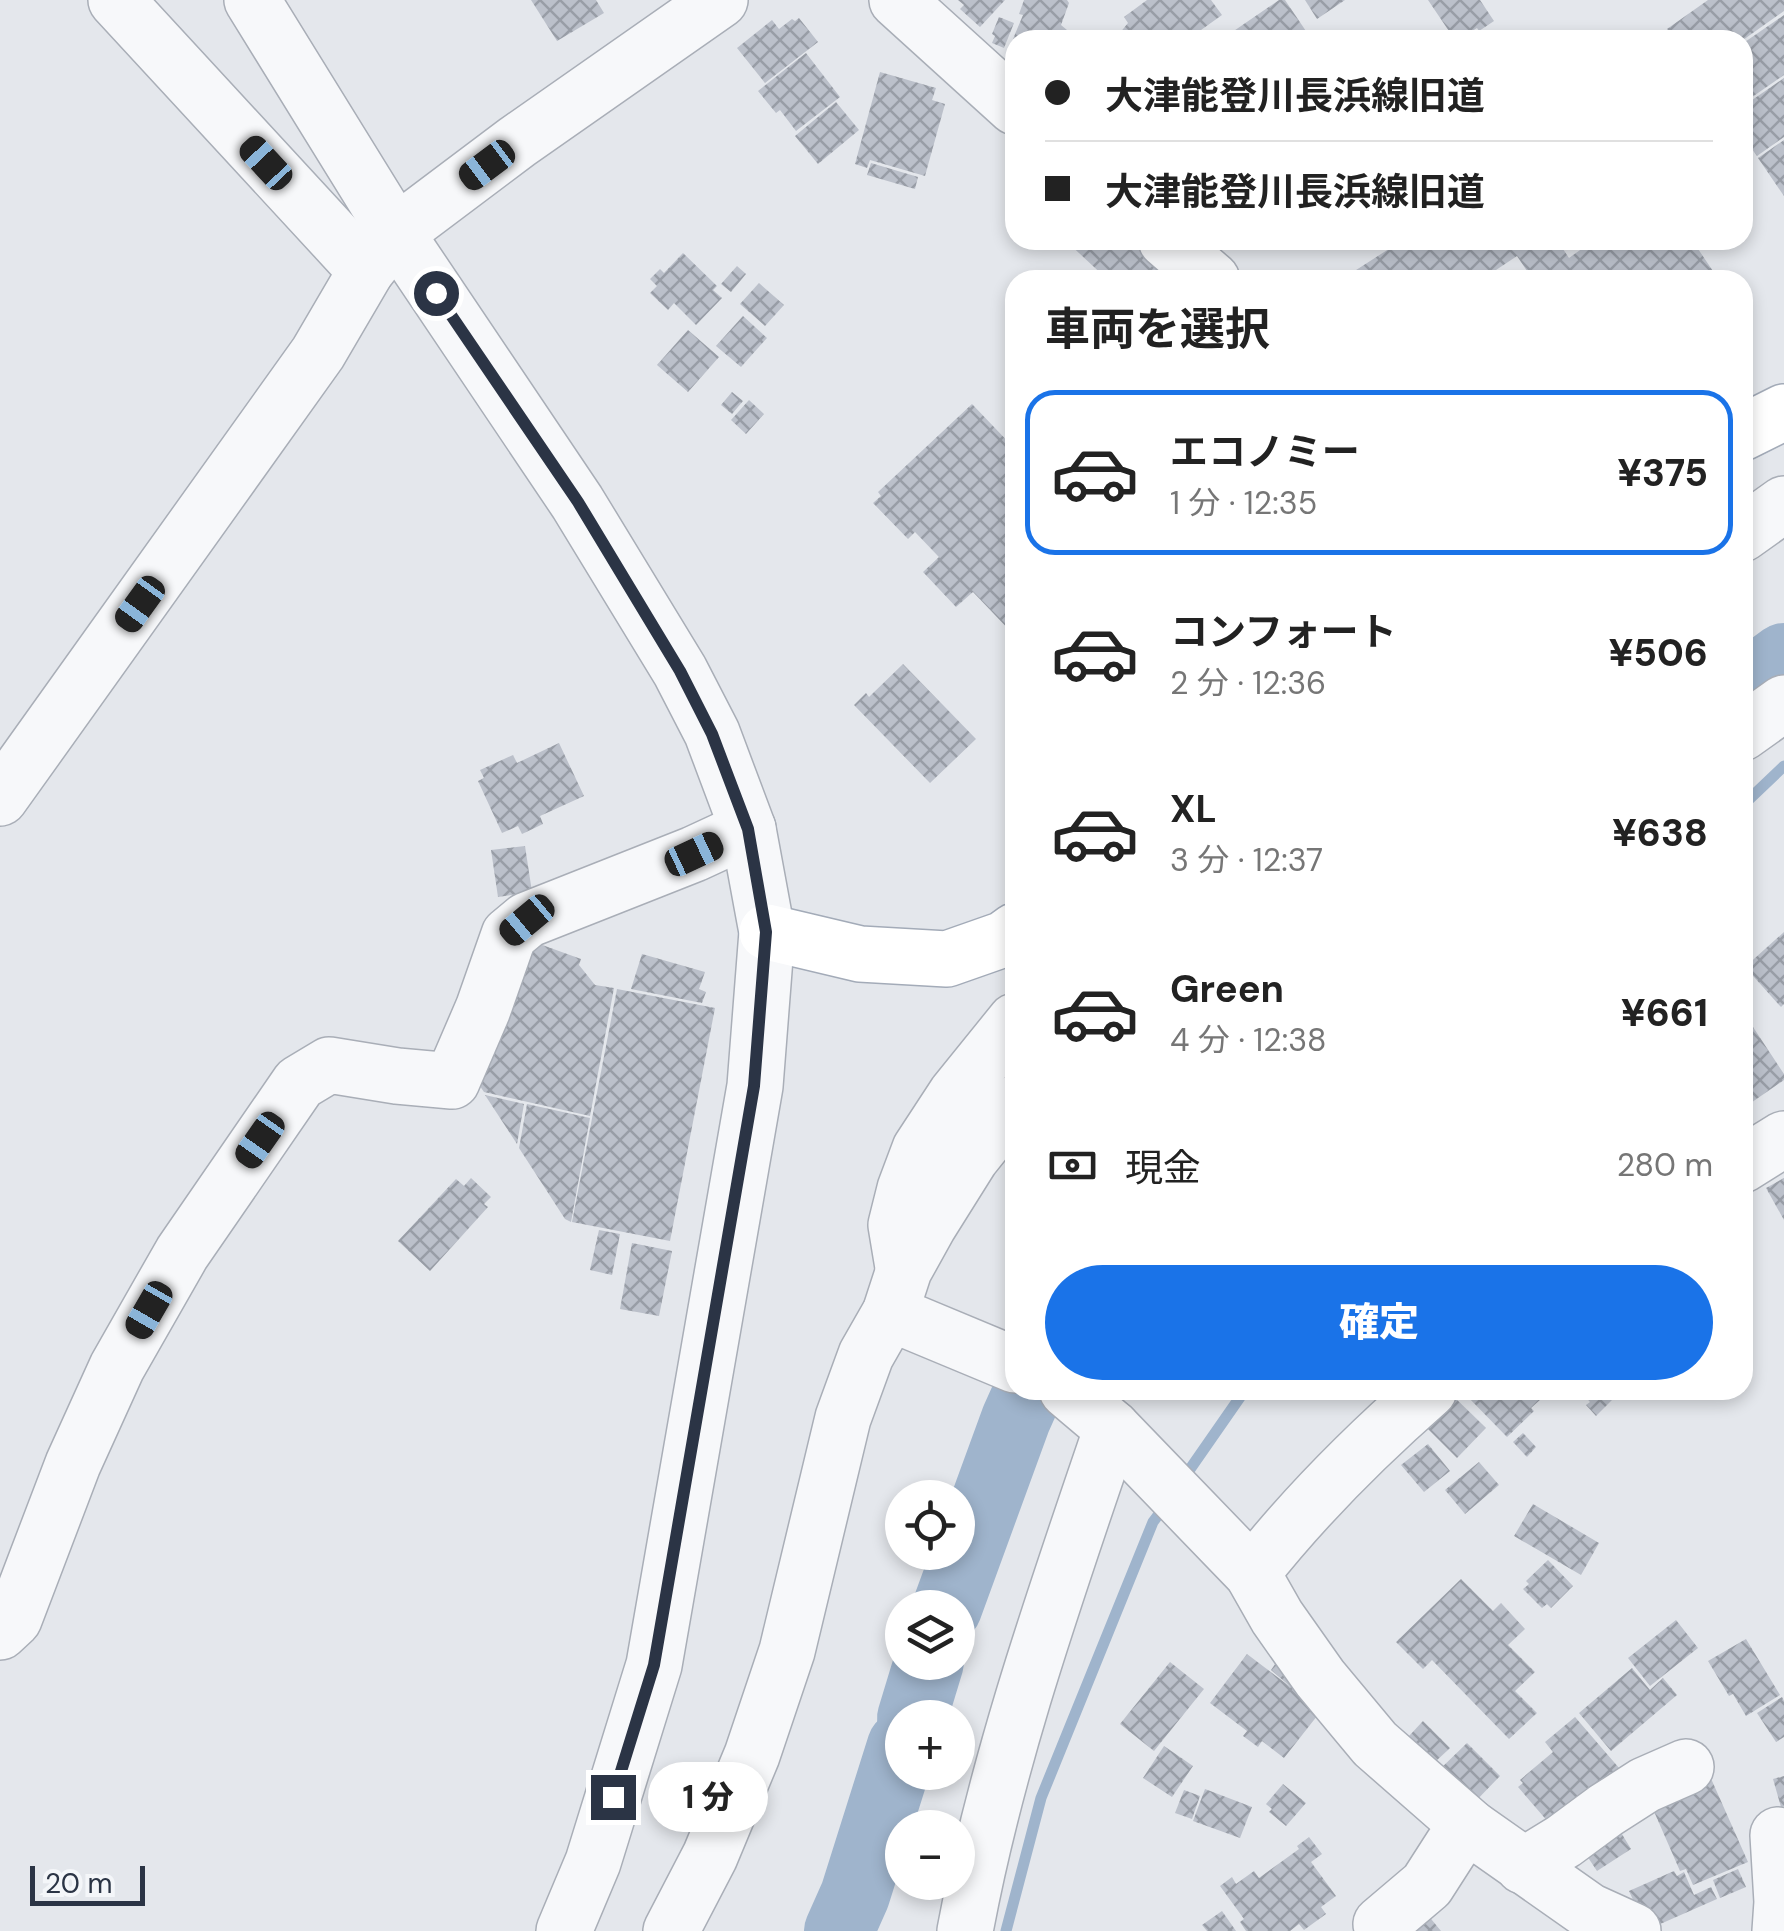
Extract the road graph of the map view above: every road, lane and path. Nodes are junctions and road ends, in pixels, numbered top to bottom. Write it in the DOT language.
graph roads {
  1 [pos="116,0"];
  2 [pos="252,0"];
  3 [pos="720,0"];
  4 [pos="897,0"];
  5 [pos="1005,98"];
  6 [pos="1178,250"];
  7 [pos="381,252"];
  8 [pos="1200,270"];
  9 [pos="1784,412"];
  10 [pos="1753,427"];
  11 [pos="1784,504"];
  12 [pos="1753,526"];
  13 [pos="1784,703"];
  14 [pos="1753,725"];
  15 [pos="0,798"];
  16 [pos="748,829"];
  17 [pos="766,932"];
  18 [pos="1005,938"];
  19 [pos="1005,1034"];
  20 [pos="1005,1116"];
  21 [pos="1784,1139"];
  22 [pos="1753,1158"];
  23 [pos="909,1304"];
  24 [pos="1005,1359"];
  25 [pos="1079,1400"];
  26 [pos="1418,1400"];
  27 [pos="1112,1428"];
  28 [pos="1252,1573"];
  29 [pos="0,1632"];
  30 [pos="1686,1768"];
  31 [pos="1471,1828"];
  32 [pos="1778,1835"];
  33 [pos="1523,1866"];
  34 [pos="1381,1924"];
  35 [pos="564,1931"];
  36 [pos="671,1931"];
  37 [pos="965,1931"];
  38 [pos="1633,1931"];
  39 [pos="1780,1931"];
  1 -- 7 [label="street"];
  2 -- 7 [label="street"];
  3 -- 7 [label="street"];
  4 -- 5 [label="street"];
  6 -- 8 [label="street"];
  7 -- 15 [label="street"];
  7 -- 16 [label="street"];
  9 -- 10 [label="main road"];
  11 -- 12 [label="street"];
  13 -- 14 [label="street"];
  16 -- 17 [label="street"];
  16 -- 29 [label="street"];
  17 -- 18 [label="main road"];
  17 -- 35 [label="street"];
  19 -- 23 [label="street"];
  20 -- 23 [label="street"];
  21 -- 22 [label="street"];
  23 -- 24 [label="street"];
  23 -- 36 [label="street"];
  25 -- 27 [label="street"];
  26 -- 28 [label="street"];
  27 -- 28 [label="street"];
  27 -- 37 [label="street"];
  28 -- 31 [label="street"];
  30 -- 33 [label="street"];
  31 -- 33 [label="street"];
  31 -- 34 [label="street"];
  32 -- 39 [label="street"];
  33 -- 38 [label="street"];
}
